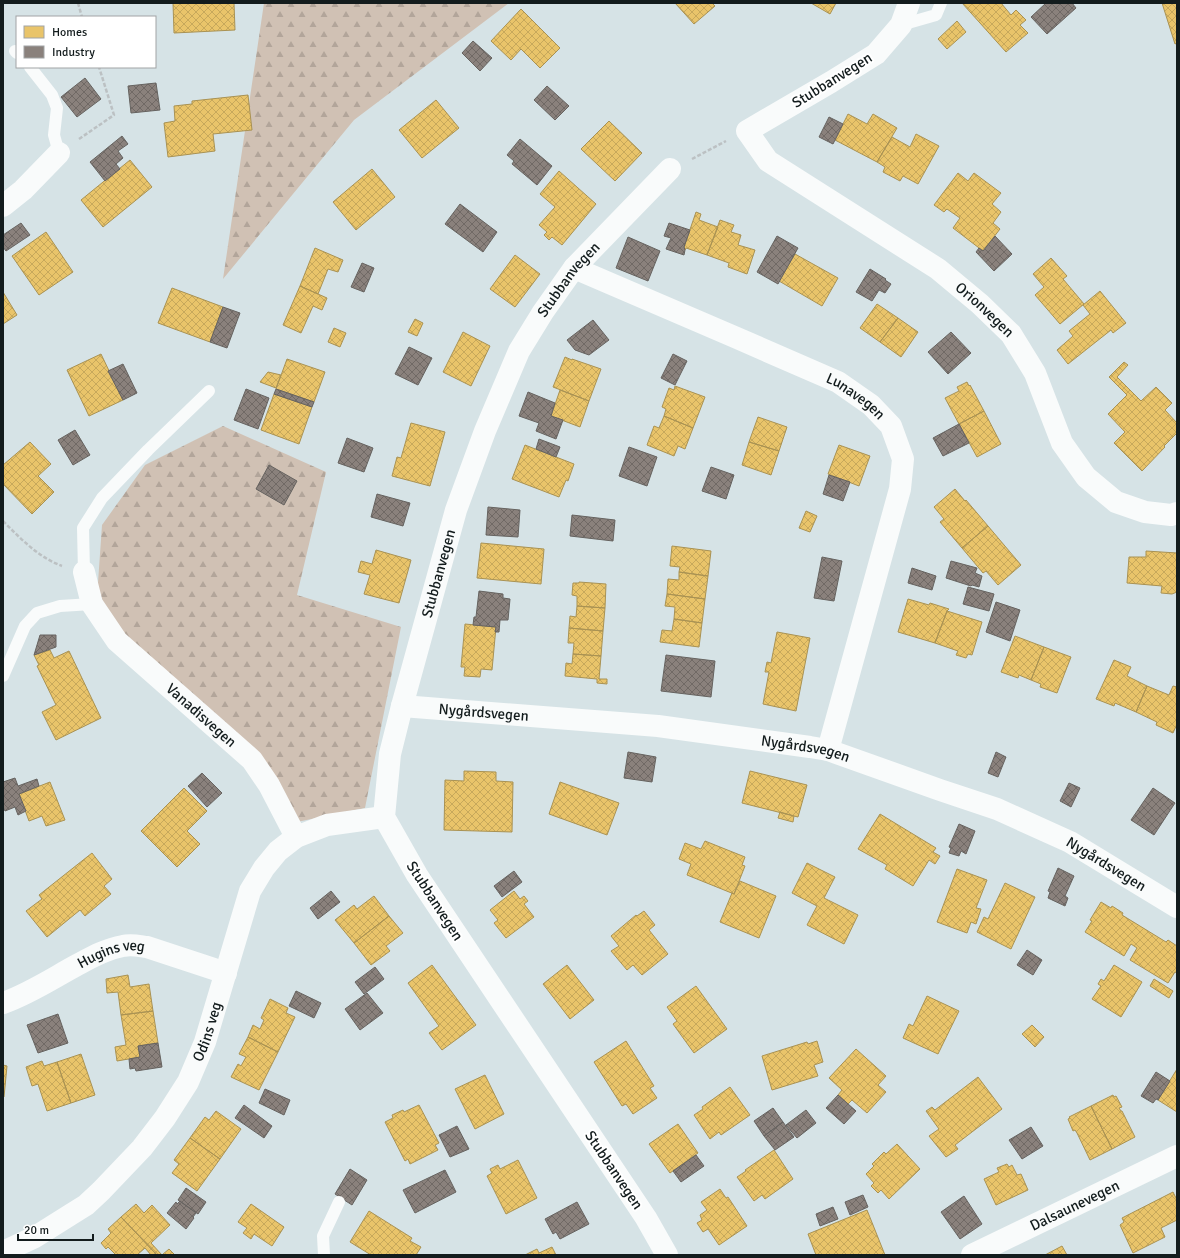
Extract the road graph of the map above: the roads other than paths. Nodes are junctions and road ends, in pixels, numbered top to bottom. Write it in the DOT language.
graph roads {
  1 [pos="909,3"];
  2 [pos="941,3"];
  3 [pos="901,24"];
  4 [pos="31,68"];
  5 [pos="747,131"];
  6 [pos="59,153"];
  7 [pos="670,170"];
  8 [pos="3,206"];
  9 [pos="574,268"];
  10 [pos="209,391"];
  11 [pos="1177,513"];
  12 [pos="84,572"];
  13 [pos="92,604"];
  14 [pos="3,676"];
  15 [pos="402,706"];
  16 [pos="828,750"];
  17 [pos="384,818"];
  18 [pos="296,837"];
  19 [pos="1177,907"];
  20 [pos="226,973"];
  21 [pos="3,1003"];
  22 [pos="1177,1156"];
  23 [pos="339,1202"];
  24 [pos="3,1252"];
  25 [pos="324,1255"];
  26 [pos="667,1255"];
  27 [pos="972,1255"];
  1 -- 3 [label="street, Stubbanvegen"];
  2 -- 3 [label="lane"];
  3 -- 5 [label="street, Stubbanvegen"];
  4 -- 6 [label="lane"];
  5 -- 11 [label="street, Orionvegen"];
  6 -- 8 [label="street"];
  7 -- 9 [label="street, Stubbanvegen"];
  9 -- 15 [label="street, Stubbanvegen"];
  9 -- 16 [label="street, Lunavegen"];
  10 -- 12 [label="lane, Vanadisvegen"];
  12 -- 13 [label="street, Vanadisvegen"];
  13 -- 14 [label="lane"];
  13 -- 18 [label="street, Vanadisvegen"];
  15 -- 16 [label="street, Nygårdsvegen"];
  15 -- 17 [label="street, Stubbanvegen"];
  16 -- 19 [label="street, Nygårdsvegen"];
  17 -- 18 [label="street, Odins veg"];
  17 -- 26 [label="street, Stubbanvegen"];
  18 -- 20 [label="street, Odins veg"];
  20 -- 21 [label="street, Hugins veg"];
  20 -- 24 [label="street, Odins veg"];
  22 -- 27 [label="street, Dalsaunevegen"];
  23 -- 25 [label="lane"];
}
